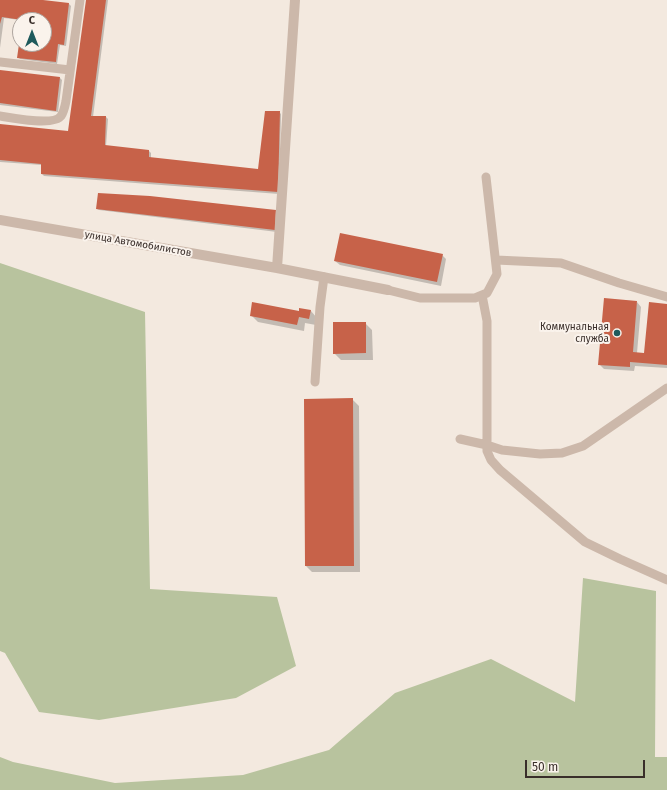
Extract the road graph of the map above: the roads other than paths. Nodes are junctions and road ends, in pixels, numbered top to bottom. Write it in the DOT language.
graph roads {
  1 [pos="80,0"];
  2 [pos="295,0"];
  3 [pos="0,62"];
  4 [pos="70,70"];
  5 [pos="0,116"];
  6 [pos="486,177"];
  7 [pos="0,220"];
  8 [pos="496,260"];
  9 [pos="277,268"];
  10 [pos="324,277"];
  11 [pos="388,290"];
  12 [pos="482,295"];
  13 [pos="667,298"];
  14 [pos="315,382"];
  15 [pos="667,388"];
  16 [pos="460,439"];
  17 [pos="488,445"];
  18 [pos="667,580"];
  1 -- 4 [label="lane"];
  2 -- 9 [label="street"];
  3 -- 4 [label="lane"];
  4 -- 5 [label="lane"];
  6 -- 8 [label="lane"];
  7 -- 9 [label="street, улица Автомобилистов"];
  8 -- 12 [label="lane"];
  8 -- 13 [label="lane"];
  9 -- 10 [label="street, улица Автомобилистов"];
  10 -- 11 [label="street, улица Автомобилистов"];
  10 -- 14 [label="lane"];
  11 -- 12 [label="lane"];
  12 -- 17 [label="lane"];
  15 -- 17 [label="lane"];
  16 -- 17 [label="lane"];
  17 -- 18 [label="lane"];
}
